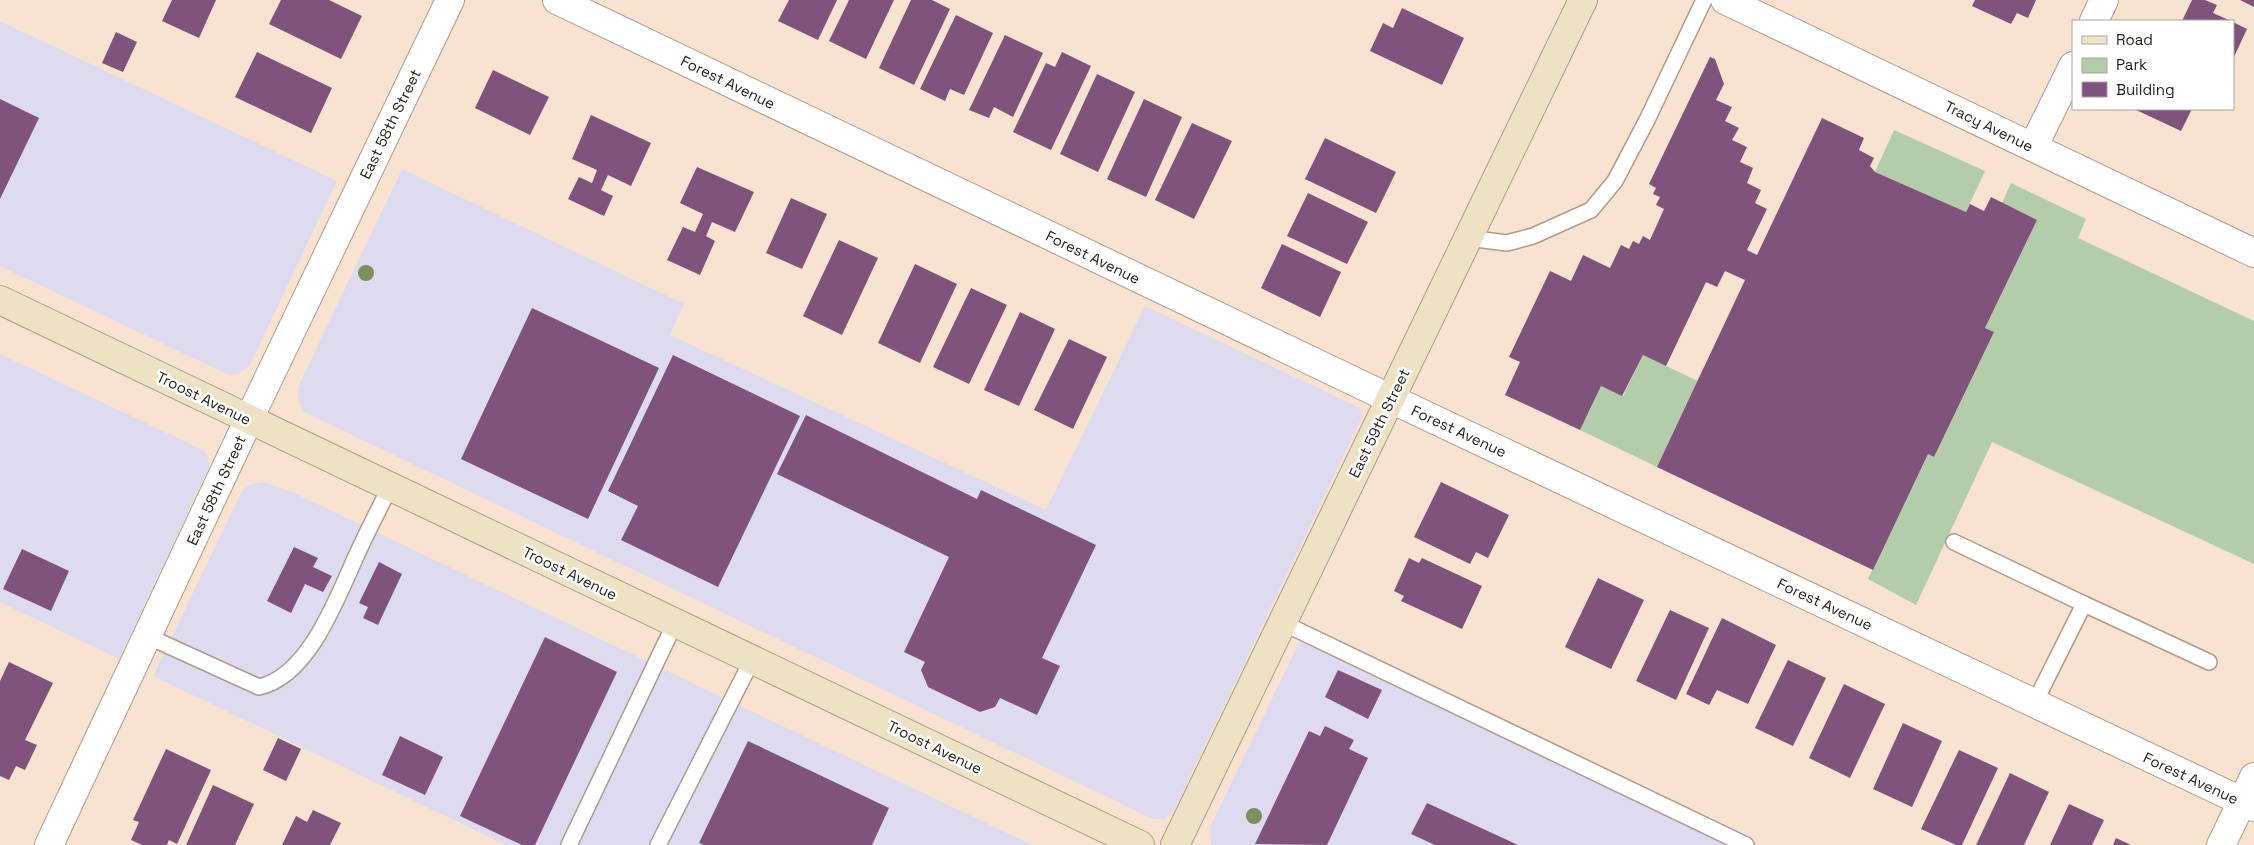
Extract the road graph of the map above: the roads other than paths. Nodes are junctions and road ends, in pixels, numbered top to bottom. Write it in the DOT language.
graph roads {
  1 [pos="450,0"];
  2 [pos="557,0"];
  3 [pos="1583,0"];
  4 [pos="1704,0"];
  5 [pos="1725,0"];
  6 [pos="2104,0"];
  7 [pos="2094,20"];
  8 [pos="2072,68"];
  9 [pos="2033,147"];
  10 [pos="1468,238"];
  11 [pos="2254,253"];
  12 [pos="0,300"];
  13 [pos="1391,399"];
  14 [pos="249,419"];
  15 [pos="390,487"];
  16 [pos="1954,542"];
  17 [pos="2084,604"];
  18 [pos="675,623"];
  19 [pos="1282,624"];
  20 [pos="147,636"];
  21 [pos="752,660"];
  22 [pos="2209,662"];
  23 [pos="2034,704"];
  24 [pos="2254,776"];
  25 [pos="2248,804"];
  26 [pos="48,845"];
  27 [pos="569,845"];
  28 [pos="658,845"];
  29 [pos="1140,845"];
  30 [pos="1175,845"];
  31 [pos="1746,845"];
  32 [pos="2221,845"];
  1 -- 14 [label="street, East 58th Street"];
  2 -- 13 [label="street, Forest Avenue"];
  3 -- 10 [label="main road, East 59th Street"];
  4 -- 10 [label="lane"];
  5 -- 9 [label="street, Tracy Avenue"];
  6 -- 7 [label="street"];
  8 -- 9 [label="street"];
  9 -- 11 [label="street, Tracy Avenue"];
  10 -- 13 [label="main road, East 59th Street"];
  12 -- 14 [label="main road, Troost Avenue"];
  13 -- 19 [label="main road, East 59th Street"];
  13 -- 23 [label="street, Forest Avenue"];
  14 -- 15 [label="main road, Troost Avenue"];
  14 -- 20 [label="street, East 58th Street"];
  15 -- 18 [label="main road, Troost Avenue"];
  15 -- 20 [label="lane"];
  16 -- 17 [label="lane"];
  17 -- 22 [label="lane"];
  17 -- 23 [label="lane"];
  18 -- 21 [label="main road, Troost Avenue"];
  18 -- 27 [label="lane"];
  19 -- 30 [label="main road, East 59th Street"];
  19 -- 31 [label="lane"];
  20 -- 26 [label="street, East 58th Street"];
  21 -- 28 [label="lane"];
  21 -- 29 [label="main road, Troost Avenue"];
  23 -- 25 [label="street, Forest Avenue"];
  24 -- 25 [label="street"];
  25 -- 32 [label="street"];
}
